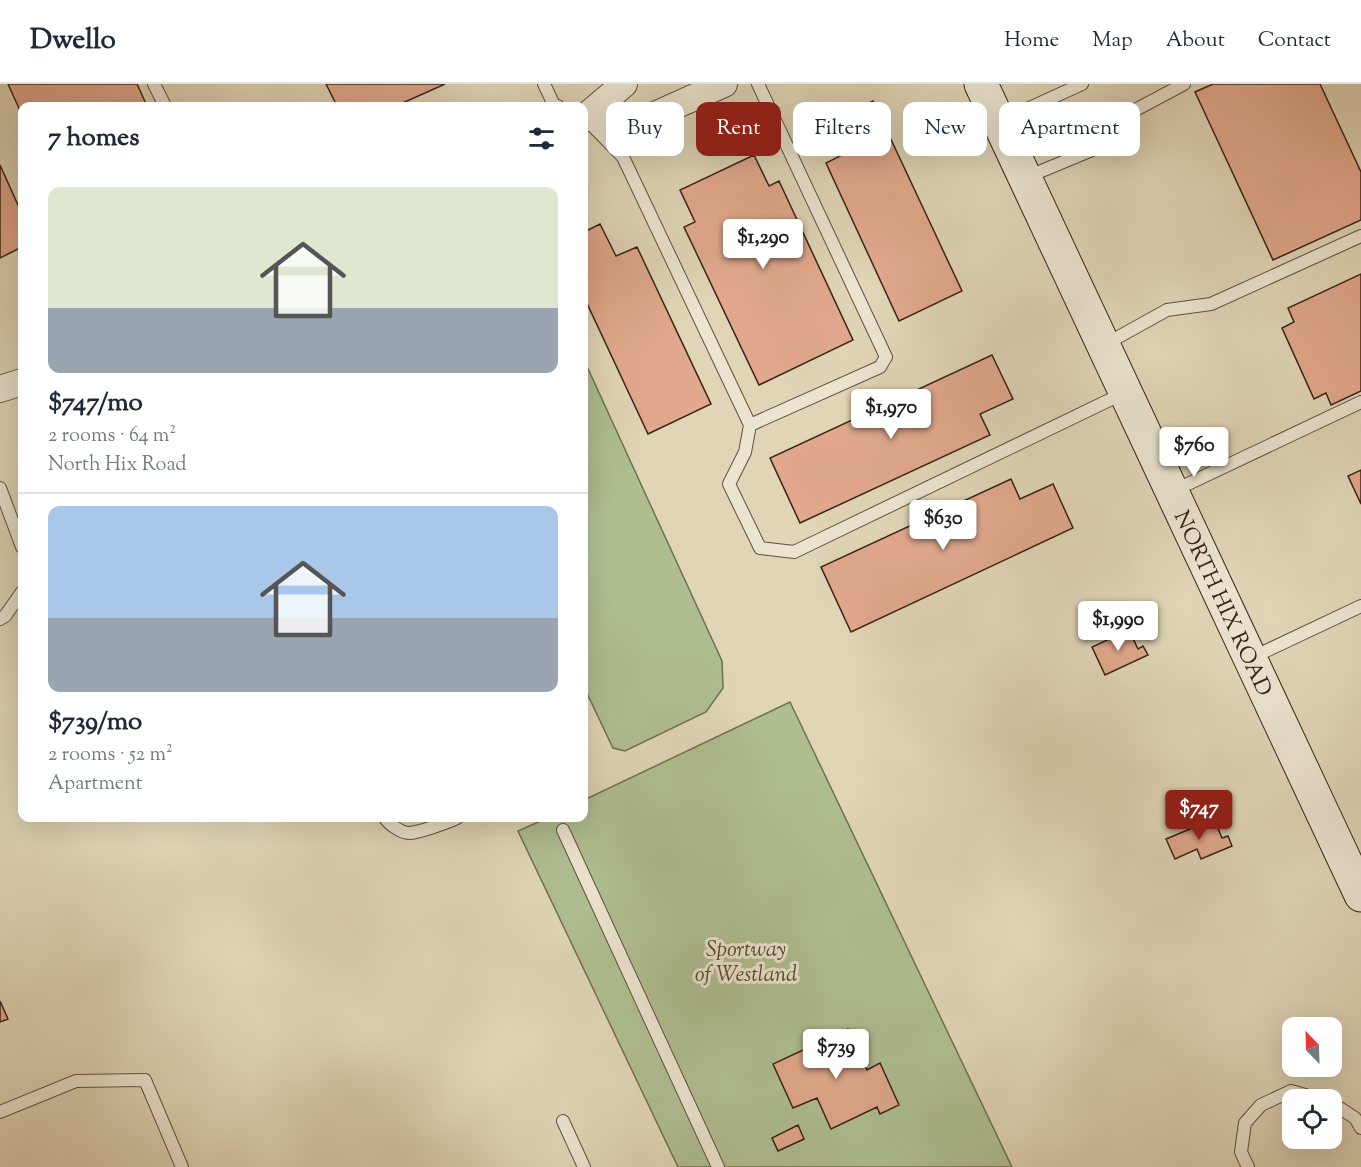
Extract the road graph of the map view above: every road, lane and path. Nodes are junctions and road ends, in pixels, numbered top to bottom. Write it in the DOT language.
graph roads {
  1 [pos="154,84"];
  2 [pos="544,84"];
  3 [pos="624,84"];
  4 [pos="724,84"];
  5 [pos="758,84"];
  6 [pos="981,84"];
  7 [pos="1082,84"];
  8 [pos="1184,84"];
  9 [pos="163,102"];
  10 [pos="553,102"];
  11 [pos="588,115"];
  12 [pos="588,118"];
  13 [pos="588,122"];
  14 [pos="998,122"];
  15 [pos="1025,178"];
  16 [pos="1361,236"];
  17 [pos="1103,345"];
  18 [pos="18,383"];
  19 [pos="0,389"];
  20 [pos="1125,392"];
  21 [pos="1361,402"];
  22 [pos="750,425"];
  23 [pos="0,488"];
  24 [pos="1172,491"];
  25 [pos="18,536"];
  26 [pos="18,598"];
  27 [pos="1361,606"];
  28 [pos="0,618"];
  29 [pos="1250,658"];
  30 [pos="388,822"];
  31 [pos="448,822"];
  32 [pos="562,830"];
  33 [pos="1361,893"];
  34 [pos="1282,1096"];
  35 [pos="1342,1110"];
  36 [pos="0,1112"];
  37 [pos="562,1121"];
  38 [pos="1361,1128"];
  39 [pos="182,1167"];
  40 [pos="584,1167"];
  41 [pos="718,1167"];
  42 [pos="1248,1167"];
  1 -- 9 [label="lane"];
  2 -- 10 [label="lane"];
  3 -- 11 [label="street"];
  4 -- 12 [label="street"];
  5 -- 22 [label="lane"];
  6 -- 14 [label="street, NORTH HIX ROAD"];
  7 -- 14 [label="lane"];
  8 -- 15 [label="lane"];
  13 -- 22 [label="lane"];
  14 -- 15 [label="street, NORTH HIX ROAD"];
  15 -- 17 [label="street, NORTH HIX ROAD"];
  16 -- 17 [label="lane"];
  17 -- 20 [label="street, NORTH HIX ROAD"];
  18 -- 19 [label="street"];
  20 -- 22 [label="lane"];
  20 -- 24 [label="street, NORTH HIX ROAD"];
  21 -- 24 [label="lane"];
  23 -- 25 [label="lane"];
  24 -- 29 [label="street, NORTH HIX ROAD"];
  26 -- 28 [label="lane"];
  27 -- 29 [label="lane"];
  29 -- 33 [label="street, NORTH HIX ROAD"];
  30 -- 31 [label="lane"];
  32 -- 41 [label="lane"];
  34 -- 42 [label="lane"];
  35 -- 38 [label="lane"];
  36 -- 39 [label="lane"];
  37 -- 40 [label="lane"];
}
